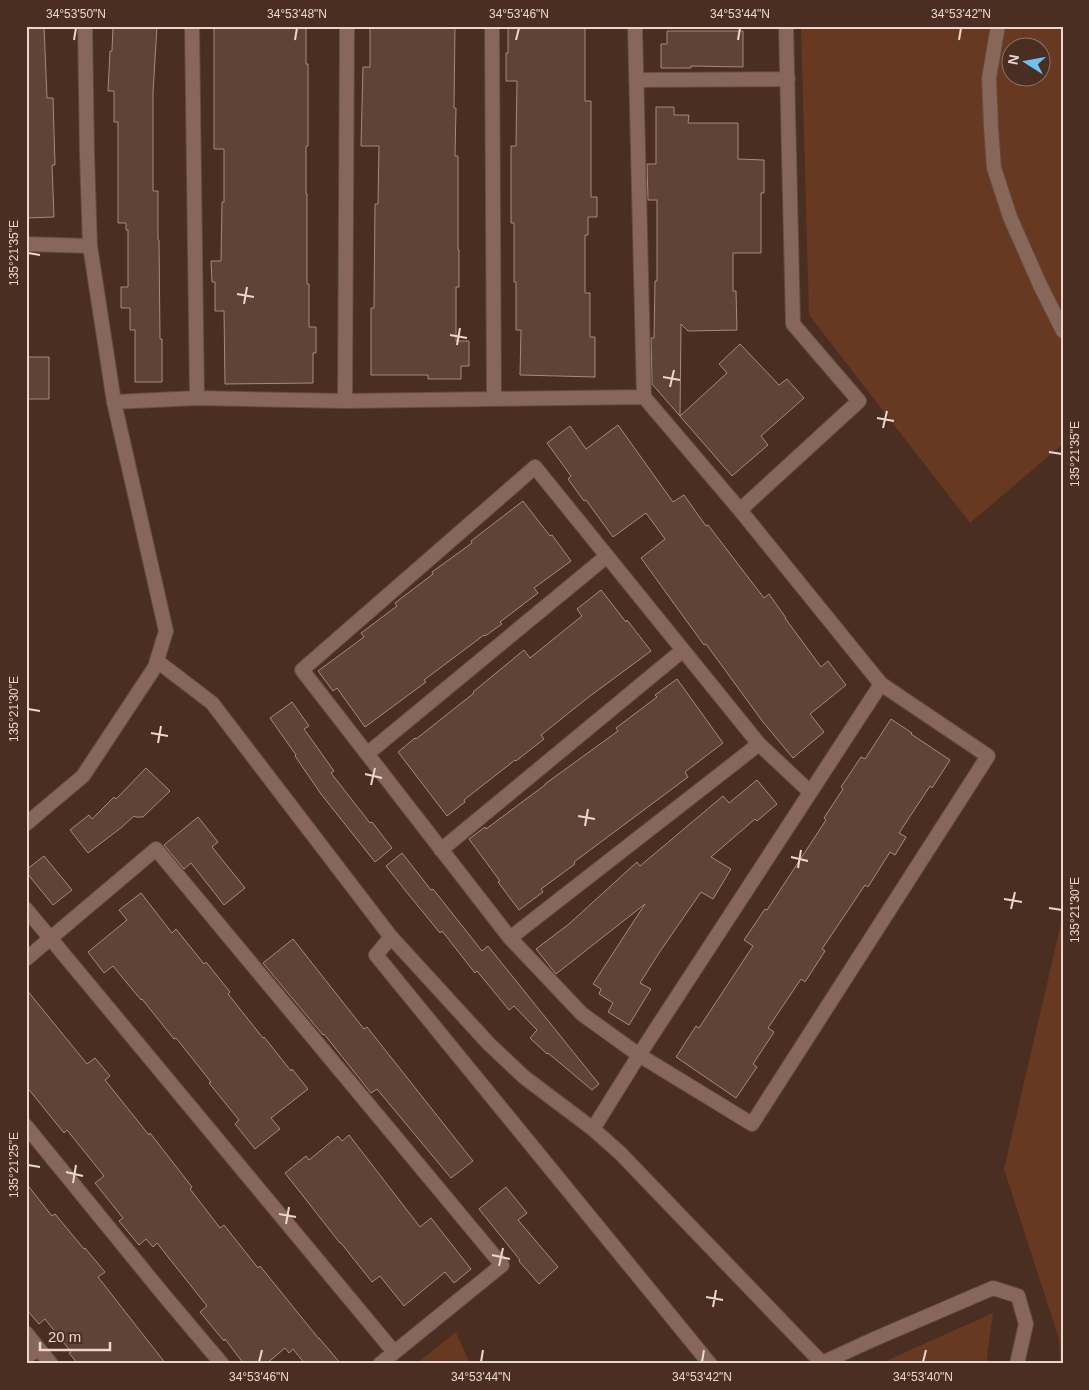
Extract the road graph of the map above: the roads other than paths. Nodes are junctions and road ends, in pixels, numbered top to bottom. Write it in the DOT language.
graph roads {
  1 [pos="85,26"];
  2 [pos="192,26"];
  3 [pos="347,26"];
  4 [pos="492,26"];
  5 [pos="634,26"];
  6 [pos="786,26"];
  7 [pos="998,26"];
  8 [pos="788,79"];
  9 [pos="636,80"];
  10 [pos="26,244"];
  11 [pos="90,246"];
  12 [pos="1063,331"];
  13 [pos="644,397"];
  14 [pos="197,398"];
  15 [pos="494,399"];
  16 [pos="345,401"];
  17 [pos="114,402"];
  18 [pos="740,510"];
  19 [pos="607,556"];
  20 [pos="683,650"];
  21 [pos="157,661"];
  22 [pos="881,684"];
  23 [pos="759,744"];
  24 [pos="368,754"];
  25 [pos="810,792"];
  26 [pos="26,824"];
  27 [pos="441,850"];
  28 [pos="26,909"];
  29 [pos="391,937"];
  30 [pos="50,938"];
  31 [pos="510,938"];
  32 [pos="26,959"];
  33 [pos="639,1055"];
  34 [pos="26,1126"];
  35 [pos="593,1129"];
  36 [pos="26,1334"];
  37 [pos="38,1349"];
  38 [pos="394,1352"];
  39 [pos="26,1357"];
  40 [pos="50,1364"];
  41 [pos="222,1364"];
  42 [pos="380,1364"];
  43 [pos="710,1364"];
  44 [pos="1017,1364"];
  1 -- 11 [label="street"];
  2 -- 14 [label="street"];
  3 -- 16 [label="street"];
  4 -- 15 [label="street"];
  5 -- 9 [label="street"];
  6 -- 8 [label="street"];
  7 -- 12 [label="street"];
  8 -- 9 [label="street"];
  8 -- 18 [label="street"];
  9 -- 13 [label="street"];
  10 -- 11 [label="street"];
  11 -- 17 [label="street"];
  13 -- 15 [label="street"];
  13 -- 18 [label="street"];
  14 -- 16 [label="street"];
  14 -- 17 [label="street"];
  15 -- 16 [label="street"];
  17 -- 21 [label="street"];
  18 -- 22 [label="street"];
  19 -- 20 [label="street"];
  19 -- 24 [label="street"];
  19 -- 24 [label="street"];
  20 -- 23 [label="street"];
  20 -- 27 [label="street"];
  21 -- 26 [label="street"];
  21 -- 29 [label="street"];
  22 -- 25 [label="street"];
  22 -- 33 [label="street"];
  23 -- 25 [label="street"];
  23 -- 31 [label="street"];
  24 -- 27 [label="street"];
  25 -- 33 [label="street"];
  27 -- 31 [label="street"];
  28 -- 30 [label="street"];
  29 -- 35 [label="street"];
  29 -- 43 [label="street"];
  30 -- 32 [label="street"];
  30 -- 38 [label="street"];
  30 -- 38 [label="street"];
  31 -- 33 [label="street"];
  33 -- 35 [label="street"];
  34 -- 41 [label="street"];
  35 -- 44 [label="street"];
  36 -- 37 [label="street"];
  37 -- 39 [label="street"];
  37 -- 40 [label="street"];
  38 -- 42 [label="street"];
}
